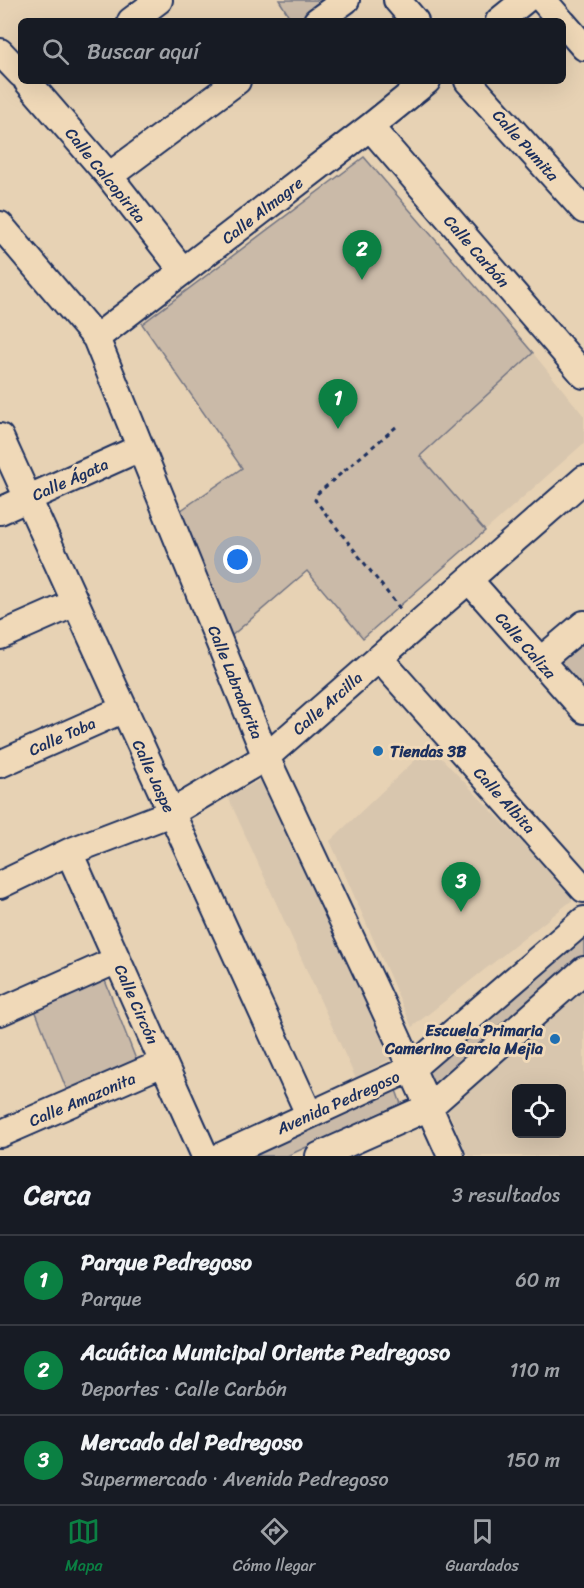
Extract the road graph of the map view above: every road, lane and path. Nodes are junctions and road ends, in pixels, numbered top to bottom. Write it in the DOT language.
graph roads {
  1 [pos="159,0"];
  2 [pos="345,0"];
  3 [pos="397,0"];
  4 [pos="525,0"];
  5 [pos="543,0"];
  6 [pos="135,18"];
  7 [pos="321,18"];
  8 [pos="412,18"];
  9 [pos="504,18"];
  10 [pos="559,18"];
  11 [pos="566,27"];
  12 [pos="584,47"];
  13 [pos="0,52"];
  14 [pos="18,68"];
  15 [pos="36,84"];
  16 [pos="233,84"];
  17 [pos="423,84"];
  18 [pos="471,84"];
  19 [pos="370,127"];
  20 [pos="109,176"];
  21 [pos="584,210"];
  22 [pos="0,225"];
  23 [pos="11,256"];
  24 [pos="183,271"];
  25 [pos="96,338"];
  26 [pos="584,375"];
  27 [pos="396,427"];
  28 [pos="0,437"];
  29 [pos="140,448"];
  30 [pos="584,479"];
  31 [pos="28,498"];
  32 [pos="0,511"];
  33 [pos="469,580"];
  34 [pos="75,603"];
  35 [pos="584,624"];
  36 [pos="415,627"];
  37 [pos="0,636"];
  38 [pos="379,658"];
  39 [pos="540,661"];
  40 [pos="124,709"];
  41 [pos="584,710"];
  42 [pos="266,757"];
  43 [pos="0,764"];
  44 [pos="171,813"];
  45 [pos="69,852"];
  46 [pos="0,885"];
  47 [pos="584,889"];
  48 [pos="584,920"];
  49 [pos="117,960"];
  50 [pos="584,970"];
  51 [pos="0,1012"];
  52 [pos="163,1063"];
  53 [pos="412,1068"];
  54 [pos="429,1107"];
  55 [pos="309,1114"];
  56 [pos="0,1134"];
  57 [pos="205,1156"];
  58 [pos="221,1156"];
  59 [pos="320,1156"];
  60 [pos="451,1156"];
  1 -- 6 [label="street"];
  2 -- 7 [label="street"];
  3 -- 8 [label="street"];
  4 -- 9 [label="street"];
  5 -- 10 [label="street"];
  11 -- 12 [label="street"];
  13 -- 14 [label="street, Calle Calcopirita"];
  15 -- 20 [label="street, Calle Calcopirita"];
  16 -- 20 [label="street"];
  17 -- 19 [label="street, Calle Almagre"];
  18 -- 21 [label="street, Calle Pumita"];
  19 -- 24 [label="street, Calle Almagre"];
  19 -- 26 [label="street, Calle Carbón"];
  20 -- 24 [label="street, Calle Calcopirita"];
  22 -- 23 [label="street, Calle Labradorita"];
  23 -- 25 [label="street, Calle Labradorita"];
  24 -- 25 [label="street, Calle Almagre"];
  25 -- 29 [label="street, Calle Labradorita"];
  27 -- 36 [label="path"];
  28 -- 31 [label="street, Calle Jaspe"];
  29 -- 31 [label="street, Calle Ágata"];
  29 -- 42 [label="street, Calle Labradorita"];
  30 -- 33 [label="street, Calle Arcilla"];
  31 -- 32 [label="street, Calle Ágata"];
  31 -- 34 [label="street, Calle Jaspe"];
  33 -- 36 [label="street, Calle Arcilla"];
  33 -- 39 [label="street, Calle Caliza"];
  34 -- 37 [label="street"];
  34 -- 40 [label="street, Calle Jaspe"];
  35 -- 39 [label="street"];
  36 -- 38 [label="street, Calle Arcilla"];
  38 -- 42 [label="street, Calle Arcilla"];
  38 -- 47 [label="street, Calle Albita"];
  39 -- 41 [label="street, Calle Caliza"];
  40 -- 43 [label="street, Calle Toba"];
  40 -- 44 [label="street, Calle Jaspe"];
  42 -- 44 [label="street, Calle Arcilla"];
  42 -- 53 [label="street, Calle Labradorita"];
  44 -- 45 [label="street, Calle Arcilla"];
  44 -- 55 [label="street, Calle Jaspe"];
  45 -- 46 [label="street, Calle Arcilla"];
  45 -- 49 [label="street, Calle Circón"];
  48 -- 53 [label="street, Avenida Pedregoso"];
  49 -- 51 [label="street"];
  49 -- 52 [label="street, Calle Circón"];
  50 -- 54 [label="street"];
  52 -- 56 [label="street, Calle Amazonita"];
  52 -- 57 [label="street, Calle Circón"];
  53 -- 54 [label="street, Calle Labradorita"];
  53 -- 55 [label="street, Avenida Pedregoso"];
  54 -- 59 [label="street"];
  54 -- 60 [label="street, Calle Labradorita"];
  55 -- 58 [label="street, Avenida Pedregoso"];
}
